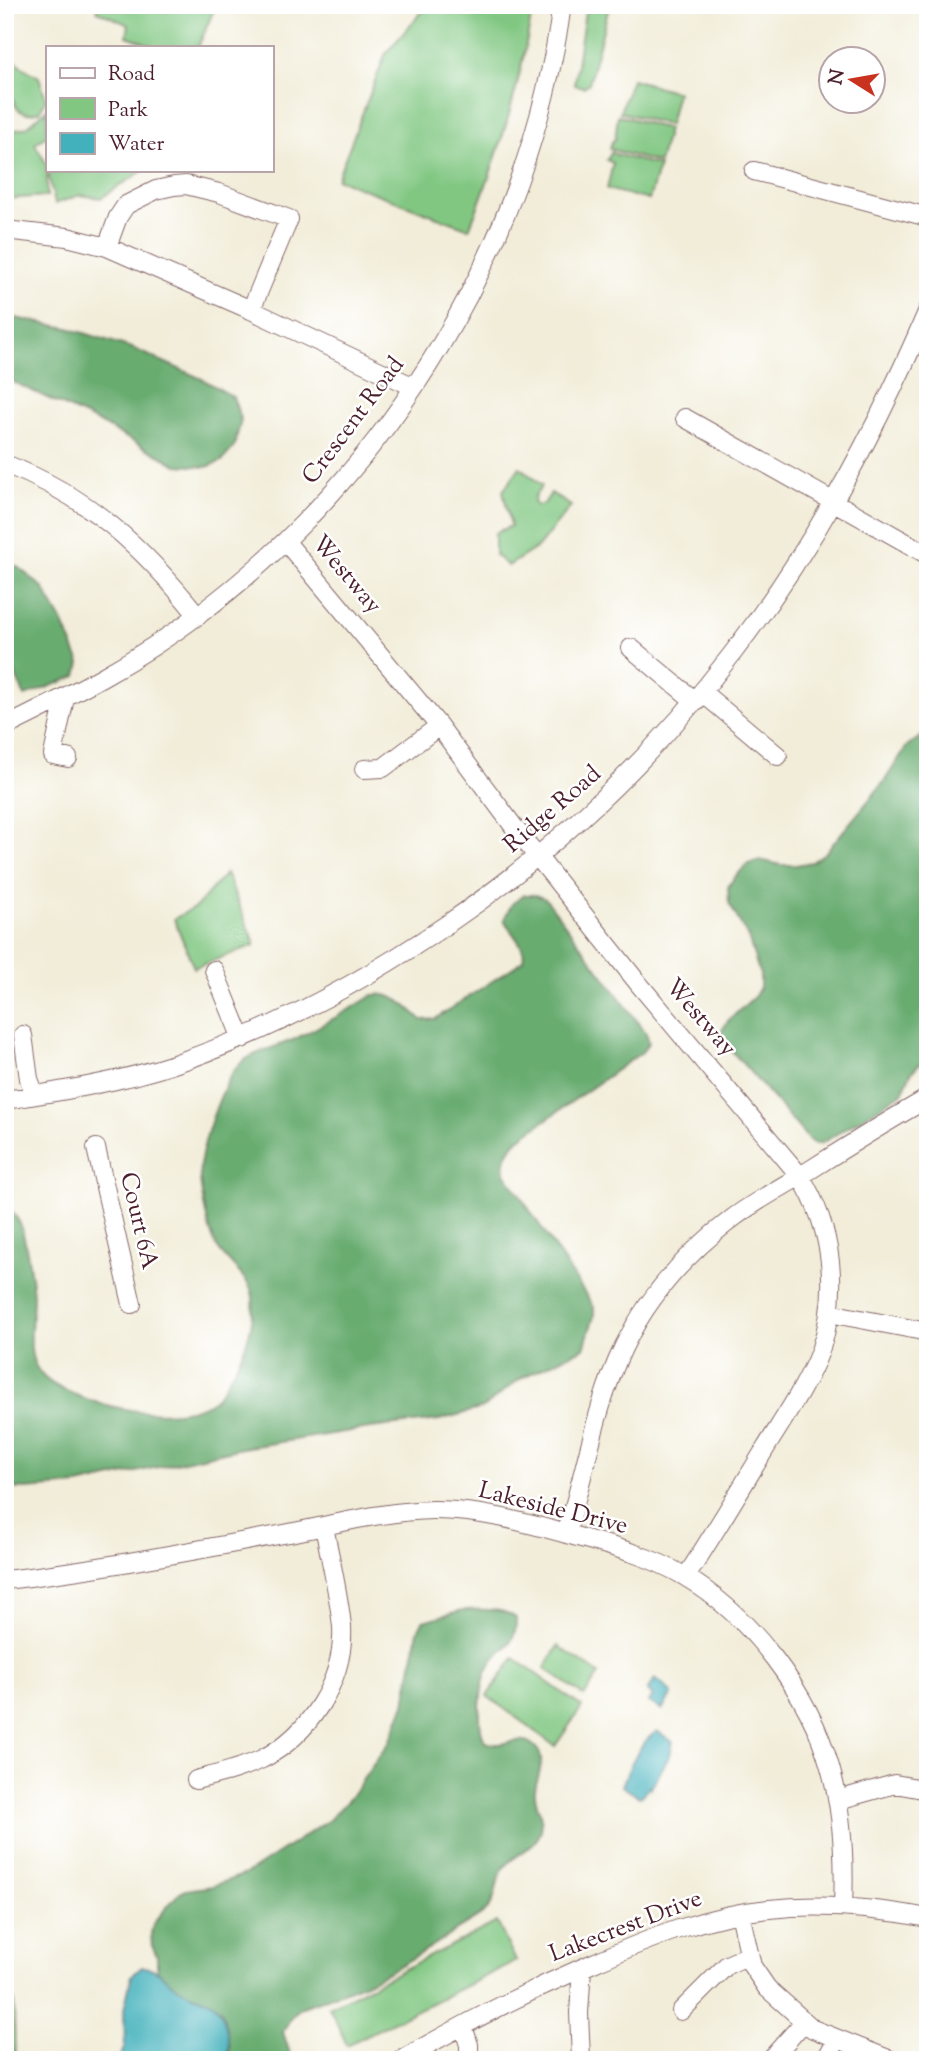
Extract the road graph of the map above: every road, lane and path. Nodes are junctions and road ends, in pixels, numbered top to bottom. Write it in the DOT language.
graph roads {
  1 [pos="562,5"];
  2 [pos="754,171"];
  3 [pos="928,217"];
  4 [pos="5,230"];
  5 [pos="107,247"];
  6 [pos="251,310"];
  7 [pos="928,310"];
  8 [pos="414,387"];
  9 [pos="685,418"];
  10 [pos="5,464"];
  11 [pos="835,501"];
  12 [pos="286,542"];
  13 [pos="928,555"];
  14 [pos="198,616"];
  15 [pos="631,648"];
  16 [pos="65,698"];
  17 [pos="699,698"];
  18 [pos="439,726"];
  19 [pos="5,727"];
  20 [pos="778,756"];
  21 [pos="68,758"];
  22 [pos="364,769"];
  23 [pos="538,857"];
  24 [pos="214,970"];
  25 [pos="23,1035"];
  26 [pos="242,1039"];
  27 [pos="35,1095"];
  28 [pos="928,1098"];
  29 [pos="5,1100"];
  30 [pos="96,1148"];
  31 [pos="800,1176"];
  32 [pos="132,1304"];
  33 [pos="829,1313"];
  34 [pos="928,1332"];
  35 [pos="324,1526"];
  36 [pos="566,1534"];
  37 [pos="686,1577"];
  38 [pos="5,1580"];
  39 [pos="196,1780"];
  40 [pos="928,1790"];
  41 [pos="838,1800"];
  42 [pos="843,1907"];
  43 [pos="740,1913"];
  44 [pos="928,1918"];
  45 [pos="749,1955"];
  46 [pos="582,1968"];
  47 [pos="681,2011"];
  48 [pos="804,2022"];
  49 [pos="463,2026"];
  50 [pos="837,2040"];
  51 [pos="580,2059"];
  52 [pos="401,2060"];
  53 [pos="469,2060"];
  54 [pos="770,2060"];
  55 [pos="825,2060"];
  56 [pos="891,2060"];
  1 -- 8 [label="street, Crescent Road"];
  2 -- 3 [label="street"];
  4 -- 5 [label="street"];
  5 -- 6 [label="street"];
  5 -- 6 [label="street"];
  6 -- 8 [label="street"];
  7 -- 11 [label="street, Ridge Road"];
  8 -- 12 [label="street, Crescent Road"];
  9 -- 11 [label="street"];
  10 -- 14 [label="street"];
  11 -- 13 [label="street"];
  11 -- 17 [label="street, Ridge Road"];
  12 -- 14 [label="street, Crescent Road"];
  12 -- 18 [label="street, Westway"];
  14 -- 16 [label="street, Crescent Road"];
  15 -- 17 [label="street"];
  16 -- 19 [label="street, Crescent Road"];
  16 -- 21 [label="street"];
  17 -- 20 [label="street"];
  17 -- 23 [label="street, Ridge Road"];
  18 -- 22 [label="street"];
  18 -- 23 [label="street, Westway"];
  23 -- 26 [label="street, Ridge Road"];
  23 -- 31 [label="street, Westway"];
  24 -- 26 [label="street"];
  25 -- 27 [label="street"];
  26 -- 27 [label="street, Ridge Road"];
  27 -- 29 [label="street, Ridge Road"];
  28 -- 31 [label="street"];
  30 -- 32 [label="street, Court 6A"];
  31 -- 33 [label="street, Westway"];
  31 -- 36 [label="street"];
  33 -- 34 [label="street"];
  33 -- 37 [label="street, Westway"];
  35 -- 36 [label="street, Lakeside Drive"];
  35 -- 38 [label="street, Lakeside Drive"];
  35 -- 39 [label="street"];
  36 -- 37 [label="street, Lakeside Drive"];
  37 -- 41 [label="street, Lakeside Drive"];
  40 -- 41 [label="street"];
  41 -- 42 [label="street, Lakeside Drive"];
  42 -- 43 [label="street, Lakecrest Drive"];
  42 -- 44 [label="street, Lakecrest Drive"];
  43 -- 45 [label="street"];
  43 -- 46 [label="street, Lakecrest Drive"];
  45 -- 47 [label="street"];
  45 -- 48 [label="street"];
  46 -- 49 [label="street, Lakecrest Drive"];
  46 -- 51 [label="street"];
  48 -- 50 [label="street"];
  48 -- 54 [label="street"];
  49 -- 52 [label="street, Lakecrest Drive"];
  49 -- 53 [label="street"];
  50 -- 55 [label="street"];
  50 -- 56 [label="street"];
}
